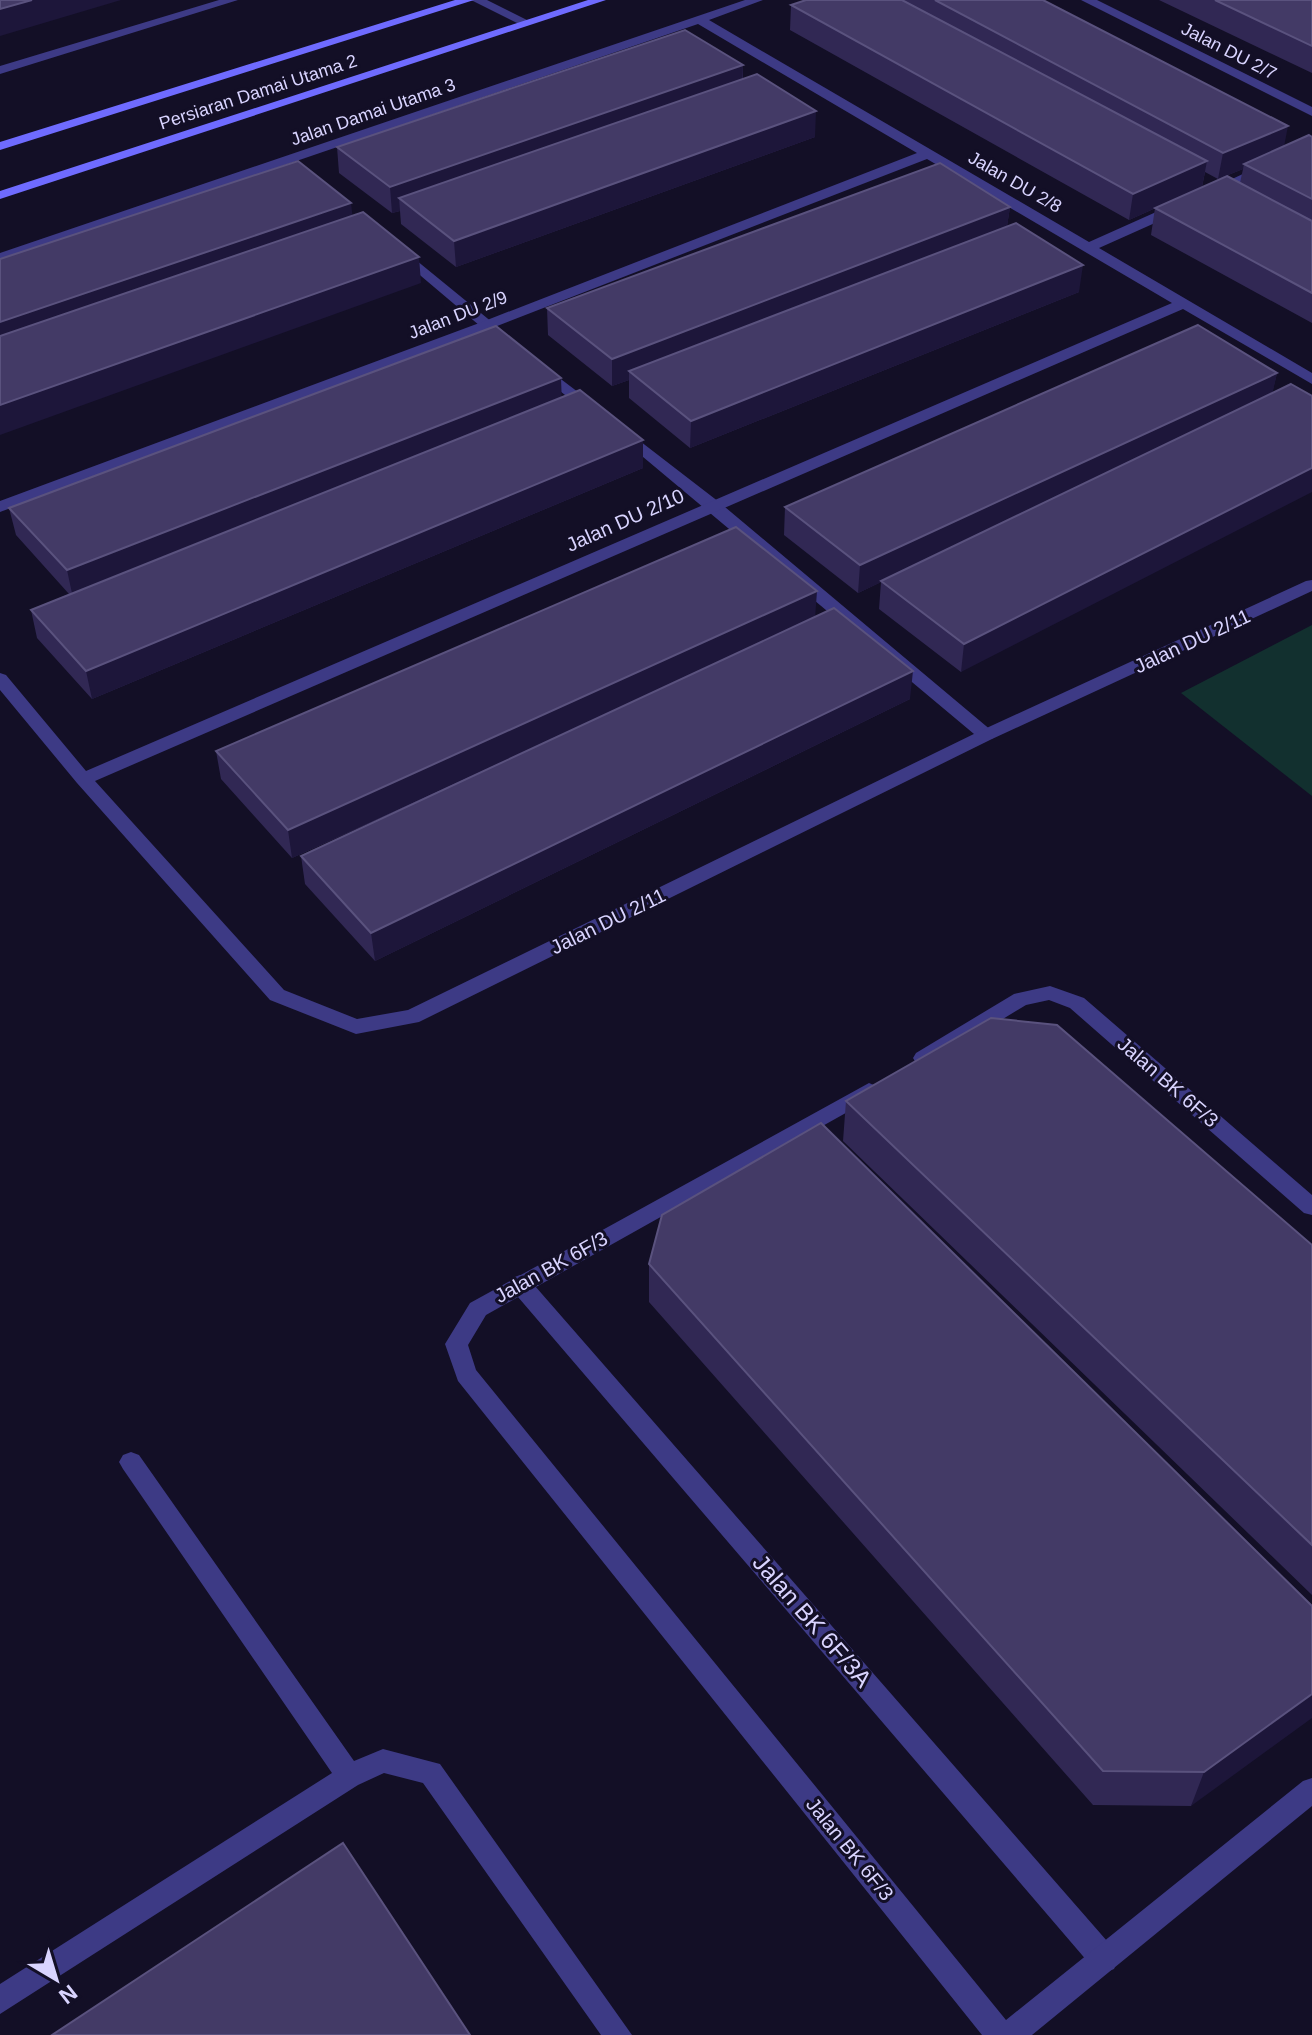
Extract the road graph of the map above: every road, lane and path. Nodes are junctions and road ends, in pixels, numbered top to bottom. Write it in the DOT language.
graph roads {
  1 [pos="232,0"];
  2 [pos="468,0"];
  3 [pos="477,0"];
  4 [pos="600,0"];
  5 [pos="757,0"];
  6 [pos="1087,0"];
  7 [pos="700,20"];
  8 [pos="527,23"];
  9 [pos="0,70"];
  10 [pos="1312,112"];
  11 [pos="0,146"];
  12 [pos="1312,146"];
  13 [pos="929,153"];
  14 [pos="0,195"];
  15 [pos="383,237"];
  16 [pos="1091,247"];
  17 [pos="0,258"];
  18 [pos="1185,303"];
  19 [pos="487,325"];
  20 [pos="1312,379"];
  21 [pos="713,505"];
  22 [pos="0,507"];
  23 [pos="1312,585"];
  24 [pos="0,679"];
  25 [pos="986,735"];
  26 [pos="83,779"];
  27 [pos="1312,1207"];
  28 [pos="520,1284"];
  29 [pos="131,1462"];
  30 [pos="349,1776"];
  31 [pos="1312,1790"];
  32 [pos="1104,1959"];
  33 [pos="0,2000"];
  34 [pos="618,2035"];
  35 [pos="1000,2035"];
  36 [pos="1010,2035"];
  1 -- 9 [label="street"];
  2 -- 11 [label="street, Persiaran Damai Utama 2"];
  3 -- 8 [label="street"];
  4 -- 8 [label="street, Persiaran Damai Utama 2"];
  5 -- 7 [label="street, Jalan Damai Utama 3"];
  6 -- 10 [label="street, Jalan DU 2/7"];
  7 -- 13 [label="street, Jalan DU 2/8"];
  7 -- 17 [label="street, Jalan Damai Utama 3"];
  8 -- 14 [label="street, Persiaran Damai Utama 2"];
  12 -- 16 [label="street"];
  13 -- 16 [label="street, Jalan DU 2/8"];
  13 -- 19 [label="street, Jalan DU 2/9"];
  15 -- 19 [label="street"];
  16 -- 18 [label="street, Jalan DU 2/8"];
  18 -- 20 [label="street, Jalan DU 2/8"];
  18 -- 21 [label="street, Jalan DU 2/10"];
  19 -- 21 [label="street"];
  19 -- 22 [label="street, Jalan DU 2/9"];
  21 -- 25 [label="street"];
  21 -- 26 [label="street, Jalan DU 2/10"];
  23 -- 25 [label="street, Jalan DU 2/11"];
  24 -- 26 [label="street, Jalan DU 2/11"];
  25 -- 26 [label="street, Jalan DU 2/11"];
  27 -- 28 [label="street, Jalan BK 6F/3"];
  28 -- 32 [label="street, Jalan BK 6F/3A"];
  28 -- 35 [label="street, Jalan BK 6F/3"];
  29 -- 30 [label="street"];
  30 -- 33 [label="street"];
  30 -- 34 [label="street"];
  31 -- 32 [label="street"];
  32 -- 36 [label="street"];
}
